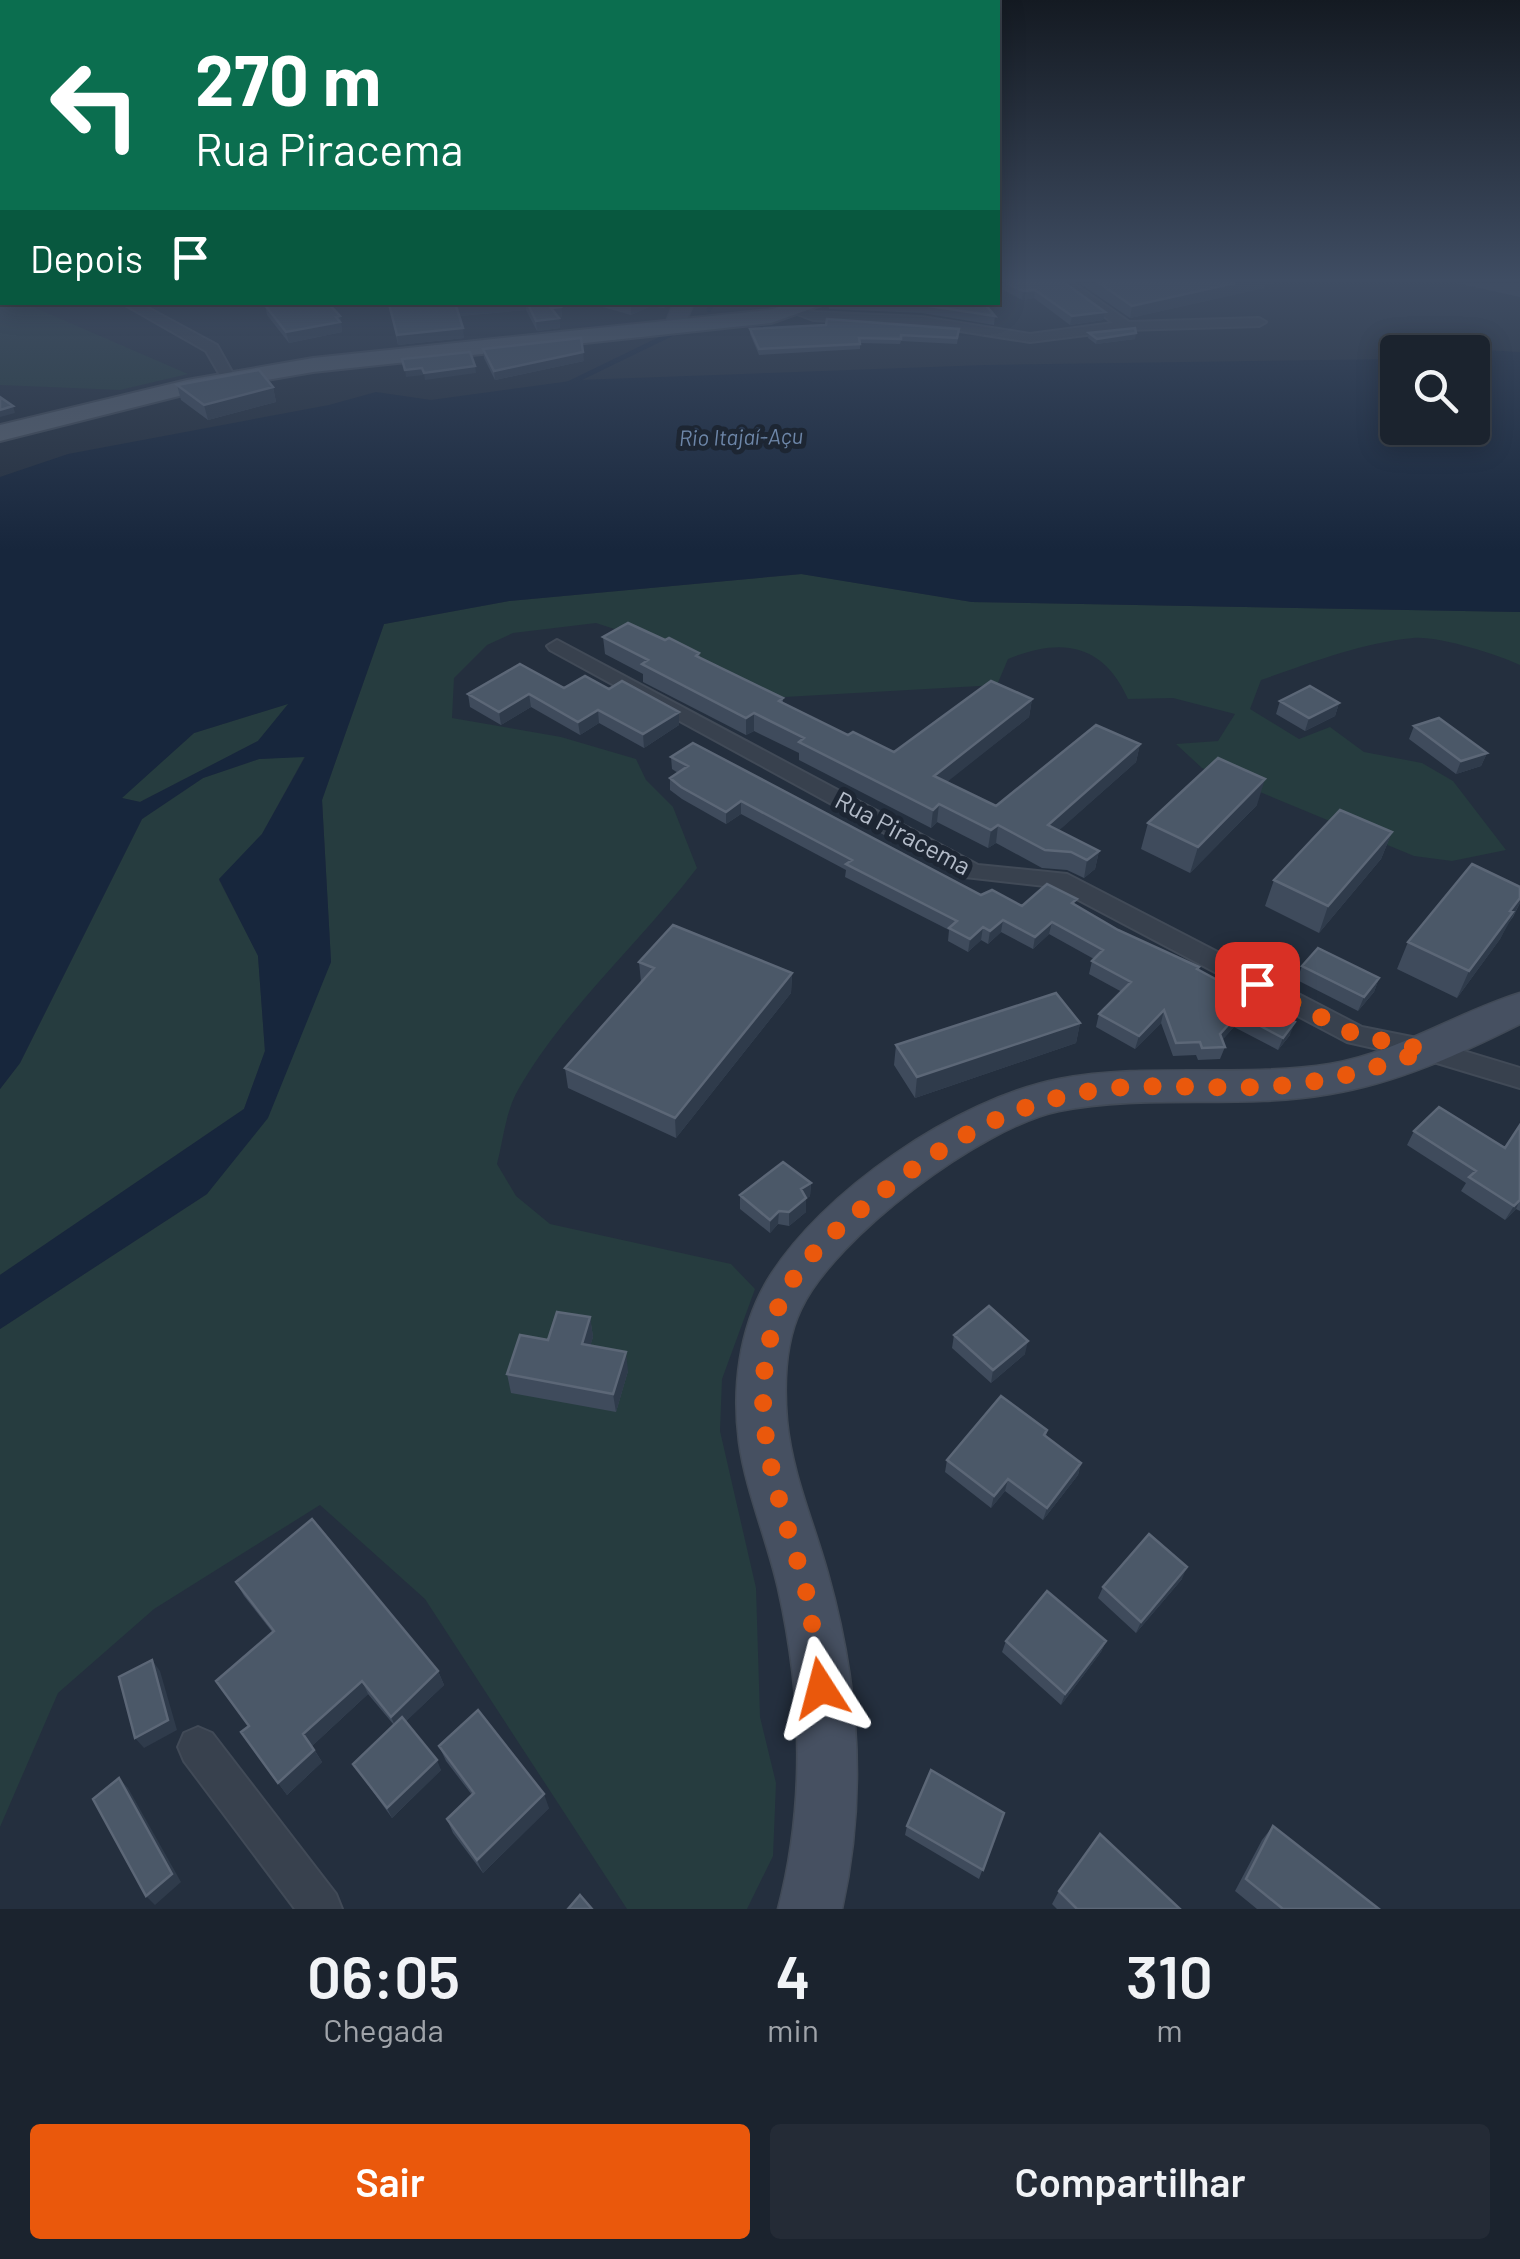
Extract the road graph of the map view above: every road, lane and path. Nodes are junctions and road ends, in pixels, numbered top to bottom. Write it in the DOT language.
graph roads {
  1 [pos="226,372"];
  2 [pos="277,372"];
  3 [pos="230,379"];
  4 [pos="0,435"];
  5 [pos="558,646"];
  6 [pos="1520,1007"];
  7 [pos="1426,1050"];
  8 [pos="1520,1078"];
  9 [pos="198,1747"];
  10 [pos="321,1909"];
  11 [pos="810,1909"];
  1 -- 3 [label="street"];
  2 -- 3 [label="main road"];
  3 -- 4 [label="main road"];
  5 -- 7 [label="street, Rua Piracema"];
  6 -- 7 [label="street"];
  7 -- 8 [label="street, Rua Piracema"];
  7 -- 11 [label="street"];
  9 -- 10 [label="street"];
}
